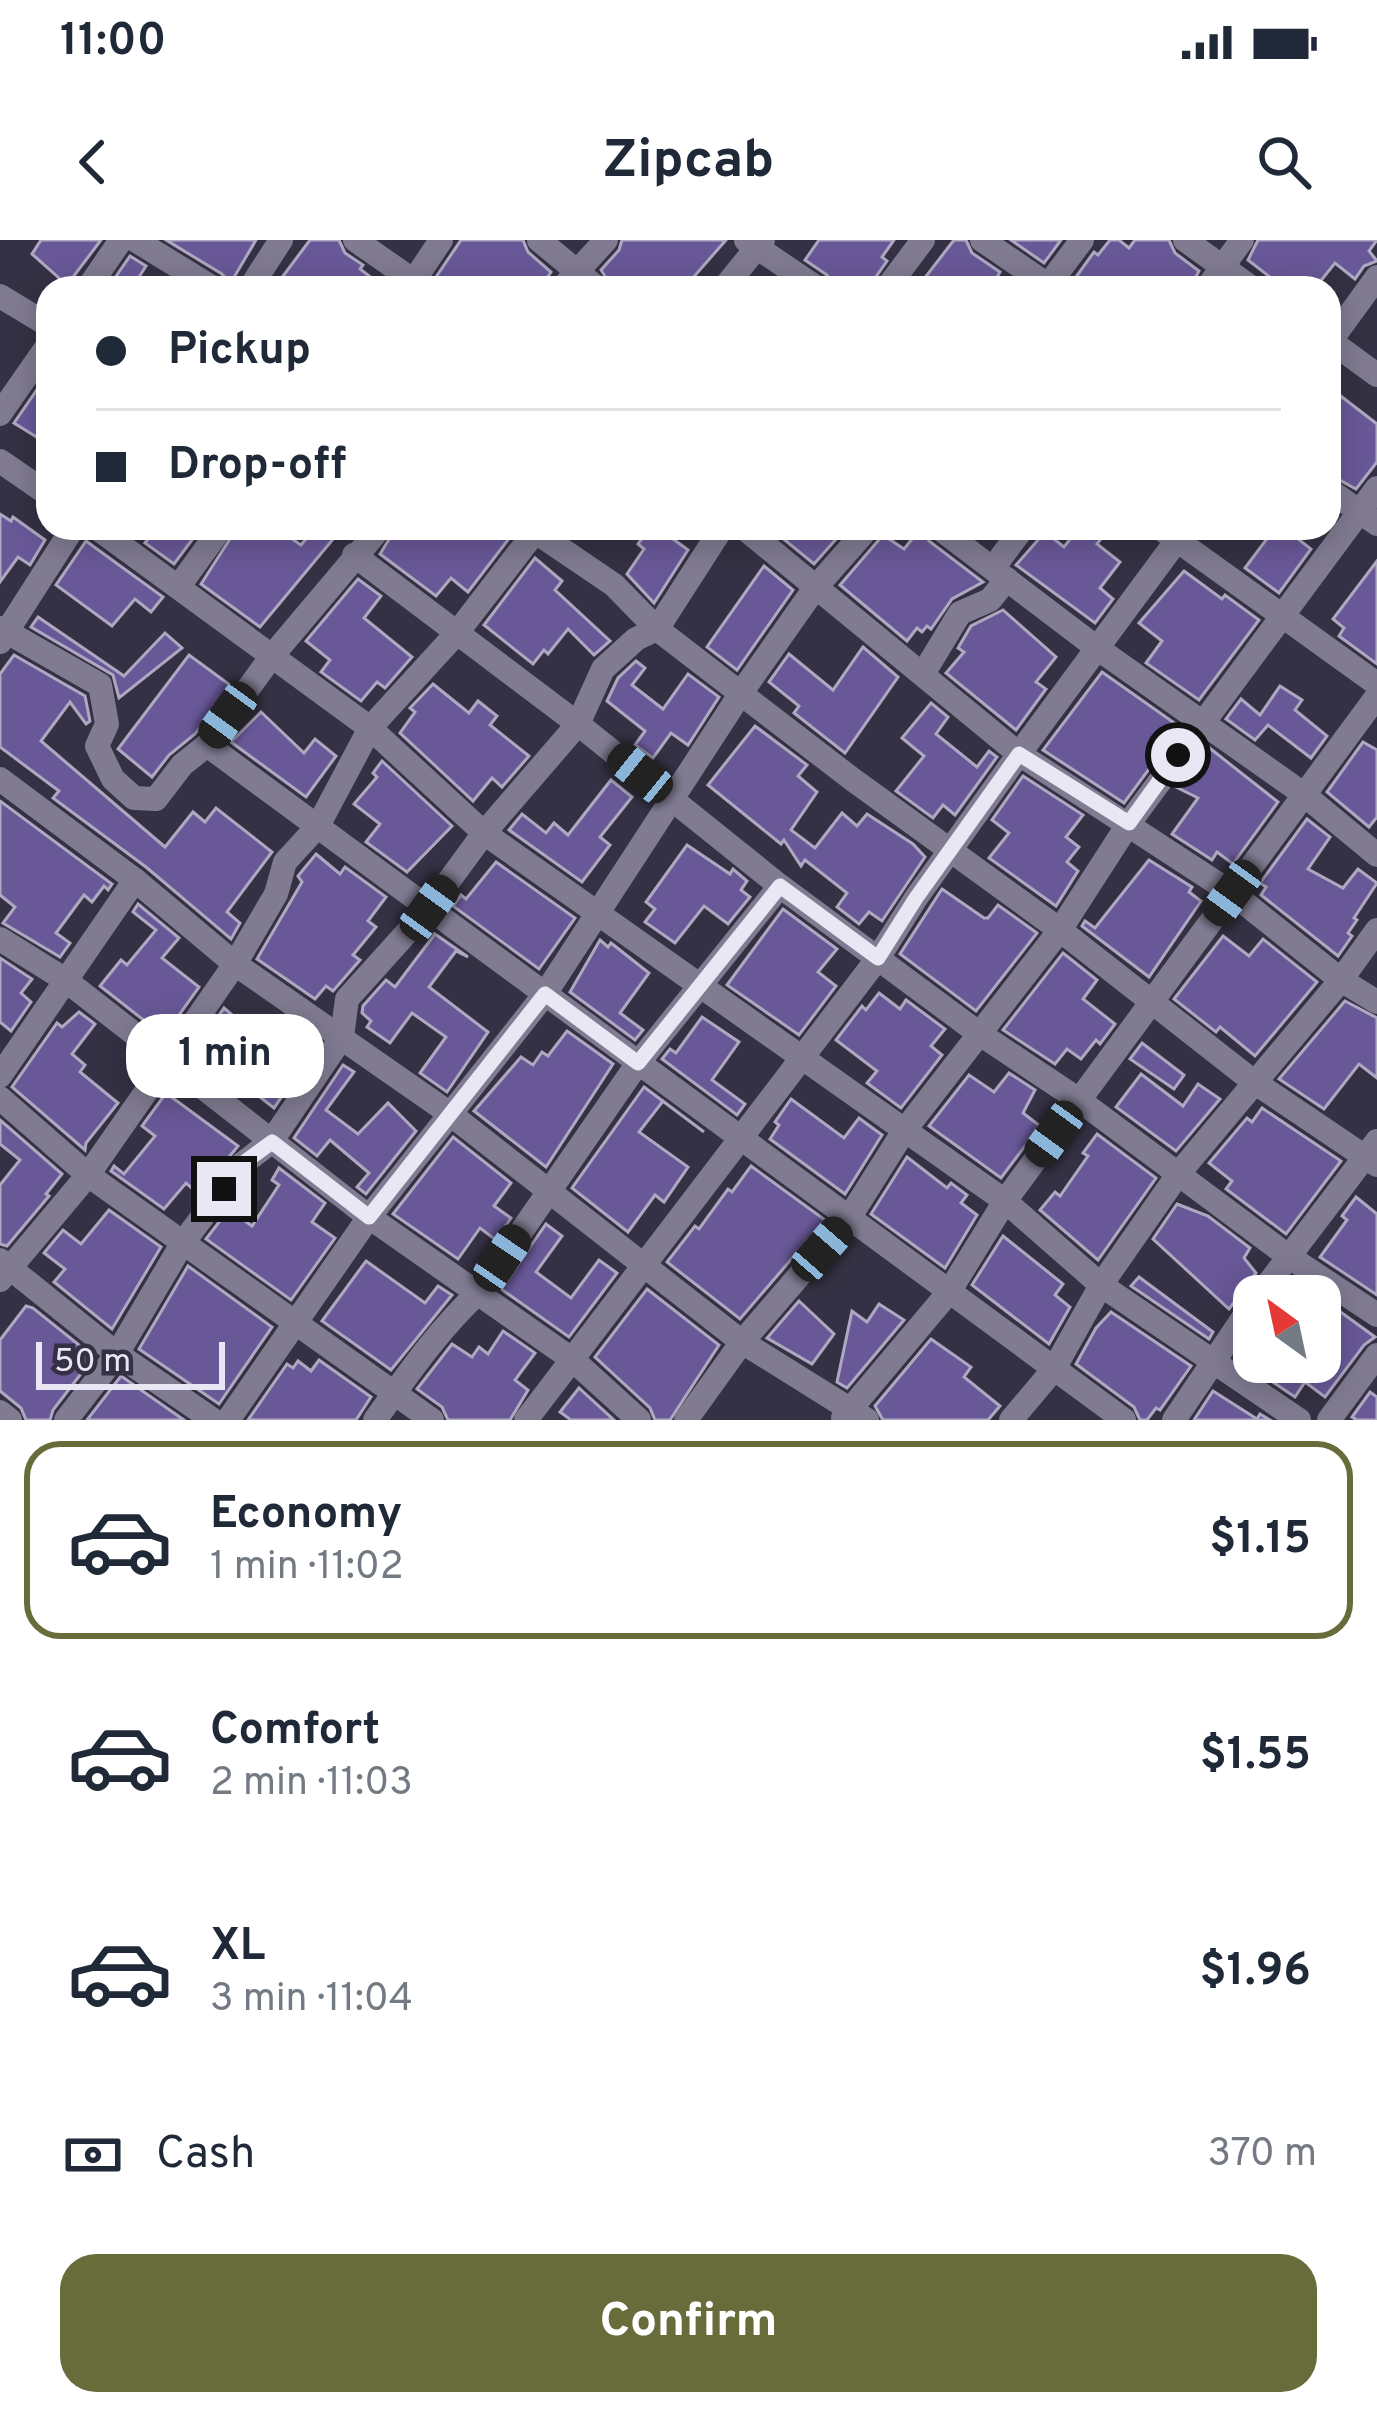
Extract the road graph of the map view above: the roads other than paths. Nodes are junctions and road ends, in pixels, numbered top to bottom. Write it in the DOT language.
graph roads {
  1 [pos="121,240"];
  2 [pos="135,240"];
  3 [pos="281,240"];
  4 [pos="355,240"];
  5 [pos="441,240"];
  6 [pos="539,240"];
  7 [pos="606,240"];
  8 [pos="923,240"];
  9 [pos="982,240"];
  10 [pos="1082,240"];
  11 [pos="1185,240"];
  12 [pos="1242,240"];
  13 [pos="756,243"];
  14 [pos="96,276"];
  15 [pos="194,276"];
  16 [pos="258,276"];
  17 [pos="403,276"];
  18 [pos="421,276"];
  19 [pos="566,276"];
  20 [pos="573,276"];
  21 [pos="733,276"];
  22 [pos="801,276"];
  23 [pos="896,276"];
  24 [pos="1033,276"];
  25 [pos="1057,276"];
  26 [pos="1213,276"];
  27 [pos="1216,276"];
  28 [pos="1377,277"];
  29 [pos="0,296"];
  30 [pos="36,318"];
  31 [pos="1341,326"];
  32 [pos="1341,349"];
  33 [pos="36,362"];
  34 [pos="1377,375"];
  35 [pos="0,414"];
  36 [pos="0,461"];
  37 [pos="36,486"];
  38 [pos="1377,488"];
  39 [pos="1341,499"];
  40 [pos="1368,518"];
  41 [pos="65,540"];
  42 [pos="115,540"];
  43 [pos="212,540"];
  44 [pos="368,540"];
  45 [pos="527,540"];
  46 [pos="551,540"];
  47 [pos="714,540"];
  48 [pos="758,540"];
  49 [pos="857,540"];
  50 [pos="955,540"];
  51 [pos="1017,540"];
  52 [pos="1169,540"];
  53 [pos="1184,540"];
  54 [pos="354,555"];
  55 [pos="1000,573"];
  56 [pos="179,586"];
  57 [pos="815,587"];
  58 [pos="1281,616"];
  59 [pos="657,629"];
  60 [pos="2,634"];
  61 [pos="456,634"];
  62 [pos="1097,648"];
  63 [pos="272,656"];
  64 [pos="923,674"];
  65 [pos="1377,684"];
  66 [pos="741,693"];
  67 [pos="1377,696"];
  68 [pos="1203,721"];
  69 [pos="578,724"];
  70 [pos="370,728"];
  71 [pos="207,745"];
  72 [pos="1019,754"];
  73 [pos="0,779"];
  74 [pos="1302,793"];
  75 [pos="670,797"];
  76 [pos="1129,823"];
  77 [pos="318,826"];
  78 [pos="484,833"];
  79 [pos="952,852"];
  80 [pos="1377,855"];
  81 [pos="135,880"];
  82 [pos="780,886"];
  83 [pos="1232,893"];
  84 [pos="429,908"];
  85 [pos="600,914"];
  86 [pos="1060,930"];
  87 [pos="1377,930"];
  88 [pos="0,939"];
  89 [pos="878,958"];
  90 [pos="236,964"];
  91 [pos="64,979"];
  92 [pos="1341,980"];
  93 [pos="704,984"];
  94 [pos="545,994"];
  95 [pos="1154,1001"];
  96 [pos="1377,1002"];
  97 [pos="977,1032"];
  98 [pos="342,1037"];
  99 [pos="802,1057"];
  100 [pos="165,1061"];
  101 [pos="638,1063"];
  102 [pos="0,1076"];
  103 [pos="1254,1082"];
  104 [pos="0,1098"];
  105 [pos="1079,1100"];
  106 [pos="449,1113"];
  107 [pos="904,1131"];
  108 [pos="742,1139"];
  109 [pos="272,1142"];
  110 [pos="1374,1154"];
  111 [pos="1179,1172"];
  112 [pos="88,1175"];
  113 [pos="548,1190"];
  114 [pos="1005,1201"];
  115 [pos="369,1217"];
  116 [pos="849,1218"];
  117 [pos="182,1244"];
  118 [pos="1288,1256"];
  119 [pos="642,1267"];
  120 [pos="3,1269"];
  121 [pos="1274,1275"];
  122 [pos="1101,1285"];
  123 [pos="479,1292"];
  124 [pos="950,1292"];
  125 [pos="1377,1315"];
  126 [pos="295,1319"];
  127 [pos="1233,1331"];
  128 [pos="742,1342"];
  129 [pos="117,1354"];
  130 [pos="1377,1355"];
  131 [pos="573,1360"];
  132 [pos="1211,1361"];
  133 [pos="1054,1369"];
  134 [pos="395,1392"];
  135 [pos="0,1412"];
  136 [pos="853,1416"];
  137 [pos="10,1420"];
  138 [pos="66,1420"];
  139 [pos="213,1420"];
  140 [pos="228,1420"];
  141 [pos="375,1420"];
  142 [pos="432,1420"];
  143 [pos="526,1420"];
  144 [pos="639,1420"];
  145 [pos="686,1420"];
  146 [pos="1011,1420"];
  147 [pos="1124,1420"];
  148 [pos="1174,1420"];
  149 [pos="1299,1420"];
  150 [pos="1329,1420"];
  1 -- 14 [label="street"];
  2 -- 15 [label="street"];
  3 -- 16 [label="street"];
  4 -- 17 [label="street"];
  5 -- 18 [label="street"];
  6 -- 19 [label="street"];
  7 -- 20 [label="street"];
  8 -- 23 [label="street"];
  9 -- 24 [label="street"];
  10 -- 25 [label="street"];
  11 -- 26 [label="street"];
  12 -- 27 [label="street"];
  13 -- 21 [label="street"];
  13 -- 22 [label="street"];
  28 -- 31 [label="street"];
  29 -- 30 [label="street"];
  32 -- 34 [label="street"];
  33 -- 35 [label="street"];
  36 -- 37 [label="street"];
  38 -- 40 [label="street"];
  39 -- 40 [label="street"];
  40 -- 58 [label="street"];
  41 -- 60 [label="street"];
  42 -- 56 [label="street"];
  43 -- 56 [label="street"];
  44 -- 54 [label="street"];
  45 -- 61 [label="street"];
  46 -- 59 [label="street"];
  47 -- 59 [label="street"];
  48 -- 57 [label="street"];
  49 -- 57 [label="street"];
  50 -- 55 [label="street"];
  51 -- 55 [label="street"];
  52 -- 62 [label="street"];
  53 -- 58 [label="street"];
  54 -- 61 [label="street"];
  54 -- 63 [label="street"];
  55 -- 62 [label="street"];
  55 -- 64 [label="street"];
  56 -- 63 [label="street"];
  57 -- 64 [label="street"];
  57 -- 66 [label="street"];
  58 -- 65 [label="street"];
  58 -- 68 [label="street"];
  59 -- 66 [label="street"];
  59 -- 69 [label="street"];
  60 -- 71 [label="street"];
  61 -- 69 [label="street"];
  61 -- 70 [label="street"];
  62 -- 68 [label="street"];
  62 -- 72 [label="street"];
  63 -- 70 [label="street"];
  63 -- 71 [label="street"];
  64 -- 72 [label="street"];
  66 -- 75 [label="street"];
  66 -- 79 [label="street"];
  67 -- 74 [label="street"];
  68 -- 74 [label="street"];
  68 -- 76 [label="street"];
  69 -- 75 [label="street"];
  69 -- 78 [label="street"];
  70 -- 77 [label="street"];
  70 -- 78 [label="street"];
  71 -- 77 [label="street"];
  72 -- 76 [label="street"];
  72 -- 79 [label="street"];
  73 -- 81 [label="street"];
  74 -- 80 [label="street"];
  74 -- 83 [label="street"];
  75 -- 82 [label="street"];
  75 -- 85 [label="street"];
  76 -- 83 [label="street"];
  76 -- 86 [label="street"];
  77 -- 84 [label="street"];
  77 -- 90 [label="street"];
  78 -- 84 [label="street"];
  78 -- 85 [label="street"];
  79 -- 86 [label="street"];
  79 -- 89 [label="street"];
  81 -- 90 [label="street"];
  81 -- 91 [label="street"];
  82 -- 89 [label="street"];
  82 -- 93 [label="street"];
  83 -- 92 [label="street"];
  83 -- 95 [label="street"];
  84 -- 94 [label="street"];
  84 -- 98 [label="street"];
  85 -- 93 [label="street"];
  85 -- 94 [label="street"];
  86 -- 95 [label="street"];
  86 -- 97 [label="street"];
  87 -- 92 [label="street"];
  88 -- 91 [label="street"];
  89 -- 97 [label="street"];
  89 -- 99 [label="street"];
  90 -- 98 [label="street"];
  90 -- 100 [label="street"];
  91 -- 100 [label="street"];
  91 -- 102 [label="street"];
  92 -- 96 [label="street"];
  92 -- 103 [label="street"];
  93 -- 99 [label="street"];
  93 -- 101 [label="street"];
  94 -- 101 [label="street"];
  94 -- 106 [label="street"];
  95 -- 103 [label="street"];
  95 -- 105 [label="street"];
  97 -- 105 [label="street"];
  97 -- 107 [label="street"];
  98 -- 106 [label="street"];
  98 -- 109 [label="street"];
  99 -- 107 [label="street"];
  99 -- 108 [label="street"];
  100 -- 109 [label="street"];
  100 -- 112 [label="street"];
  101 -- 108 [label="street"];
  101 -- 113 [label="street"];
  103 -- 110 [label="street"];
  103 -- 111 [label="street"];
  104 -- 112 [label="street"];
  105 -- 111 [label="street"];
  105 -- 114 [label="street"];
  106 -- 113 [label="street"];
  106 -- 115 [label="street"];
  107 -- 114 [label="street"];
  107 -- 116 [label="street"];
  108 -- 116 [label="street"];
  108 -- 119 [label="street"];
  109 -- 115 [label="street"];
  109 -- 117 [label="street"];
  110 -- 118 [label="street"];
  111 -- 118 [label="street"];
  111 -- 122 [label="street"];
  112 -- 117 [label="street"];
  112 -- 120 [label="street"];
  113 -- 119 [label="street"];
  113 -- 123 [label="street"];
  114 -- 122 [label="street"];
  114 -- 124 [label="street"];
  115 -- 123 [label="street"];
  115 -- 126 [label="street"];
  116 -- 124 [label="street"];
  116 -- 128 [label="street"];
  117 -- 126 [label="street"];
  117 -- 129 [label="street"];
  118 -- 121 [label="street"];
  118 -- 125 [label="street"];
  119 -- 128 [label="street"];
  119 -- 131 [label="street"];
  120 -- 129 [label="street"];
  122 -- 132 [label="street"];
  122 -- 133 [label="street"];
  123 -- 131 [label="street"];
  123 -- 134 [label="street"];
  124 -- 133 [label="street"];
  124 -- 136 [label="street"];
  126 -- 134 [label="street"];
  126 -- 140 [label="street"];
  127 -- 132 [label="street"];
  128 -- 136 [label="street"];
  128 -- 145 [label="street"];
  129 -- 138 [label="street"];
  129 -- 139 [label="street"];
  130 -- 150 [label="street"];
  131 -- 143 [label="street"];
  131 -- 144 [label="street"];
  132 -- 148 [label="street"];
  132 -- 149 [label="street"];
  133 -- 146 [label="street"];
  133 -- 147 [label="street"];
  134 -- 141 [label="street"];
  134 -- 142 [label="street"];
  135 -- 137 [label="street"];
}
